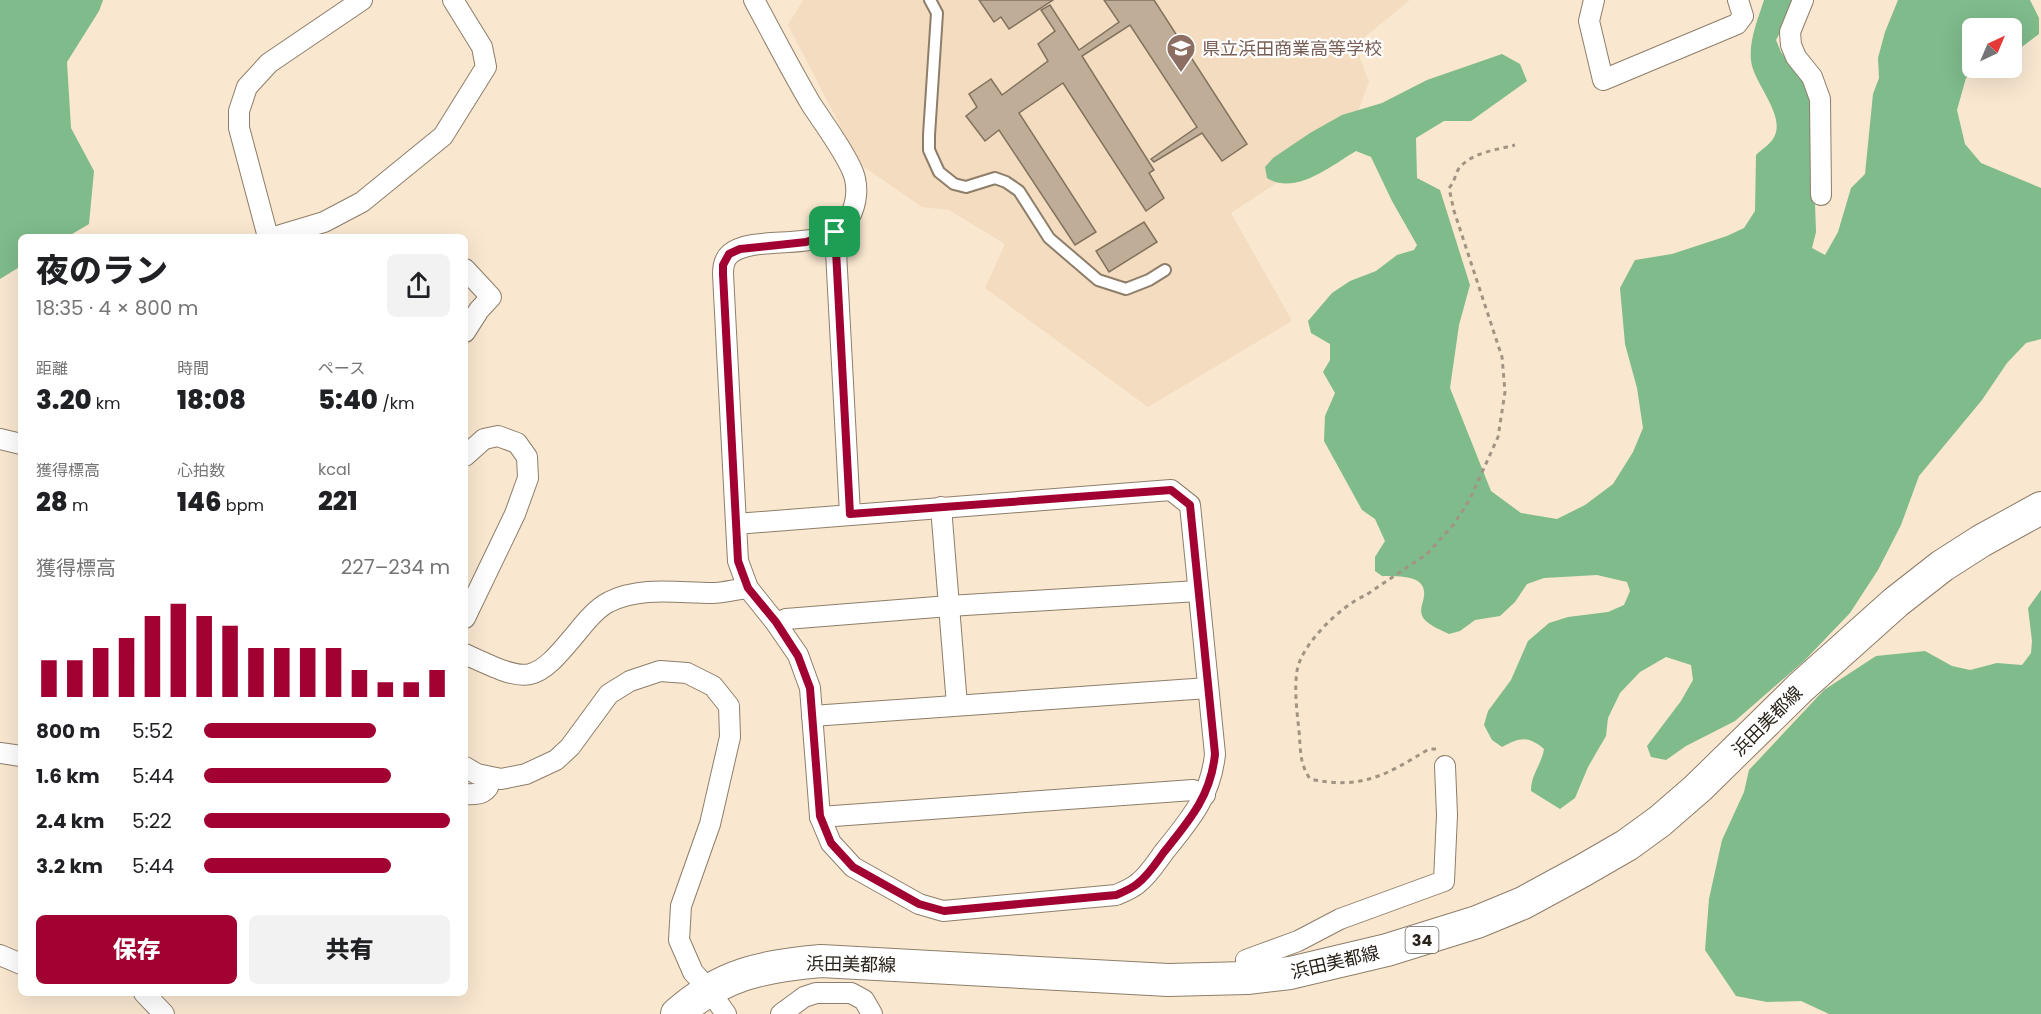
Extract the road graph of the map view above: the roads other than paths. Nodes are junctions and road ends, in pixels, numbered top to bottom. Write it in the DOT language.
graph roads {
  1 [pos="362,0"];
  2 [pos="453,0"];
  3 [pos="754,0"];
  4 [pos="930,0"];
  5 [pos="1594,0"];
  6 [pos="1738,0"];
  7 [pos="1803,0"];
  8 [pos="1821,195"];
  9 [pos="835,232"];
  10 [pos="267,234"];
  11 [pos="284,234"];
  12 [pos="1166,270"];
  13 [pos="468,272"];
  14 [pos="468,327"];
  15 [pos="0,440"];
  16 [pos="18,443"];
  17 [pos="468,453"];
  18 [pos="941,507"];
  19 [pos="2041,507"];
  20 [pos="850,514"];
  21 [pos="736,524"];
  22 [pos="748,588"];
  23 [pos="1198,591"];
  24 [pos="949,606"];
  25 [pos="468,612"];
  26 [pos="776,622"];
  27 [pos="468,655"];
  28 [pos="1208,688"];
  29 [pos="957,705"];
  30 [pos="812,716"];
  31 [pos="0,753"];
  32 [pos="18,756"];
  33 [pos="1445,766"];
  34 [pos="468,769"];
  35 [pos="491,778"];
  36 [pos="468,794"];
  37 [pos="1205,795"];
  38 [pos="820,816"];
  39 [pos="0,955"];
  40 [pos="18,963"];
  41 [pos="1247,978"];
  42 [pos="147,996"];
  43 [pos="717,1002"];
  44 [pos="164,1014"];
  45 [pos="676,1014"];
  46 [pos="781,1014"];
  47 [pos="873,1014"];
  1 -- 10 [label="street"];
  2 -- 11 [label="street"];
  3 -- 9 [label="street"];
  4 -- 12 [label="lane"];
  5 -- 6 [label="street"];
  7 -- 8 [label="street"];
  9 -- 20 [label="street"];
  9 -- 21 [label="street"];
  13 -- 14 [label="street"];
  15 -- 16 [label="street"];
  17 -- 25 [label="street"];
  18 -- 20 [label="street"];
  18 -- 23 [label="street"];
  18 -- 24 [label="street"];
  19 -- 41 [label="main road, 浜田美都線 / 34"];
  20 -- 21 [label="street"];
  21 -- 22 [label="street"];
  22 -- 26 [label="street"];
  22 -- 27 [label="street"];
  23 -- 24 [label="street"];
  23 -- 28 [label="street"];
  24 -- 26 [label="street"];
  24 -- 29 [label="street"];
  26 -- 30 [label="street"];
  28 -- 29 [label="street"];
  28 -- 37 [label="street"];
  29 -- 30 [label="street"];
  30 -- 38 [label="street"];
  31 -- 32 [label="street"];
  33 -- 41 [label="street"];
  34 -- 35 [label="street"];
  35 -- 36 [label="street"];
  35 -- 43 [label="street"];
  37 -- 38 [label="street"];
  37 -- 38 [label="street"];
  39 -- 40 [label="street"];
  41 -- 43 [label="main road, 浜田美都線 / 34"];
  42 -- 44 [label="street"];
  43 -- 45 [label="main road, 浜田美都線 / 34"];
  46 -- 47 [label="street"];
}
